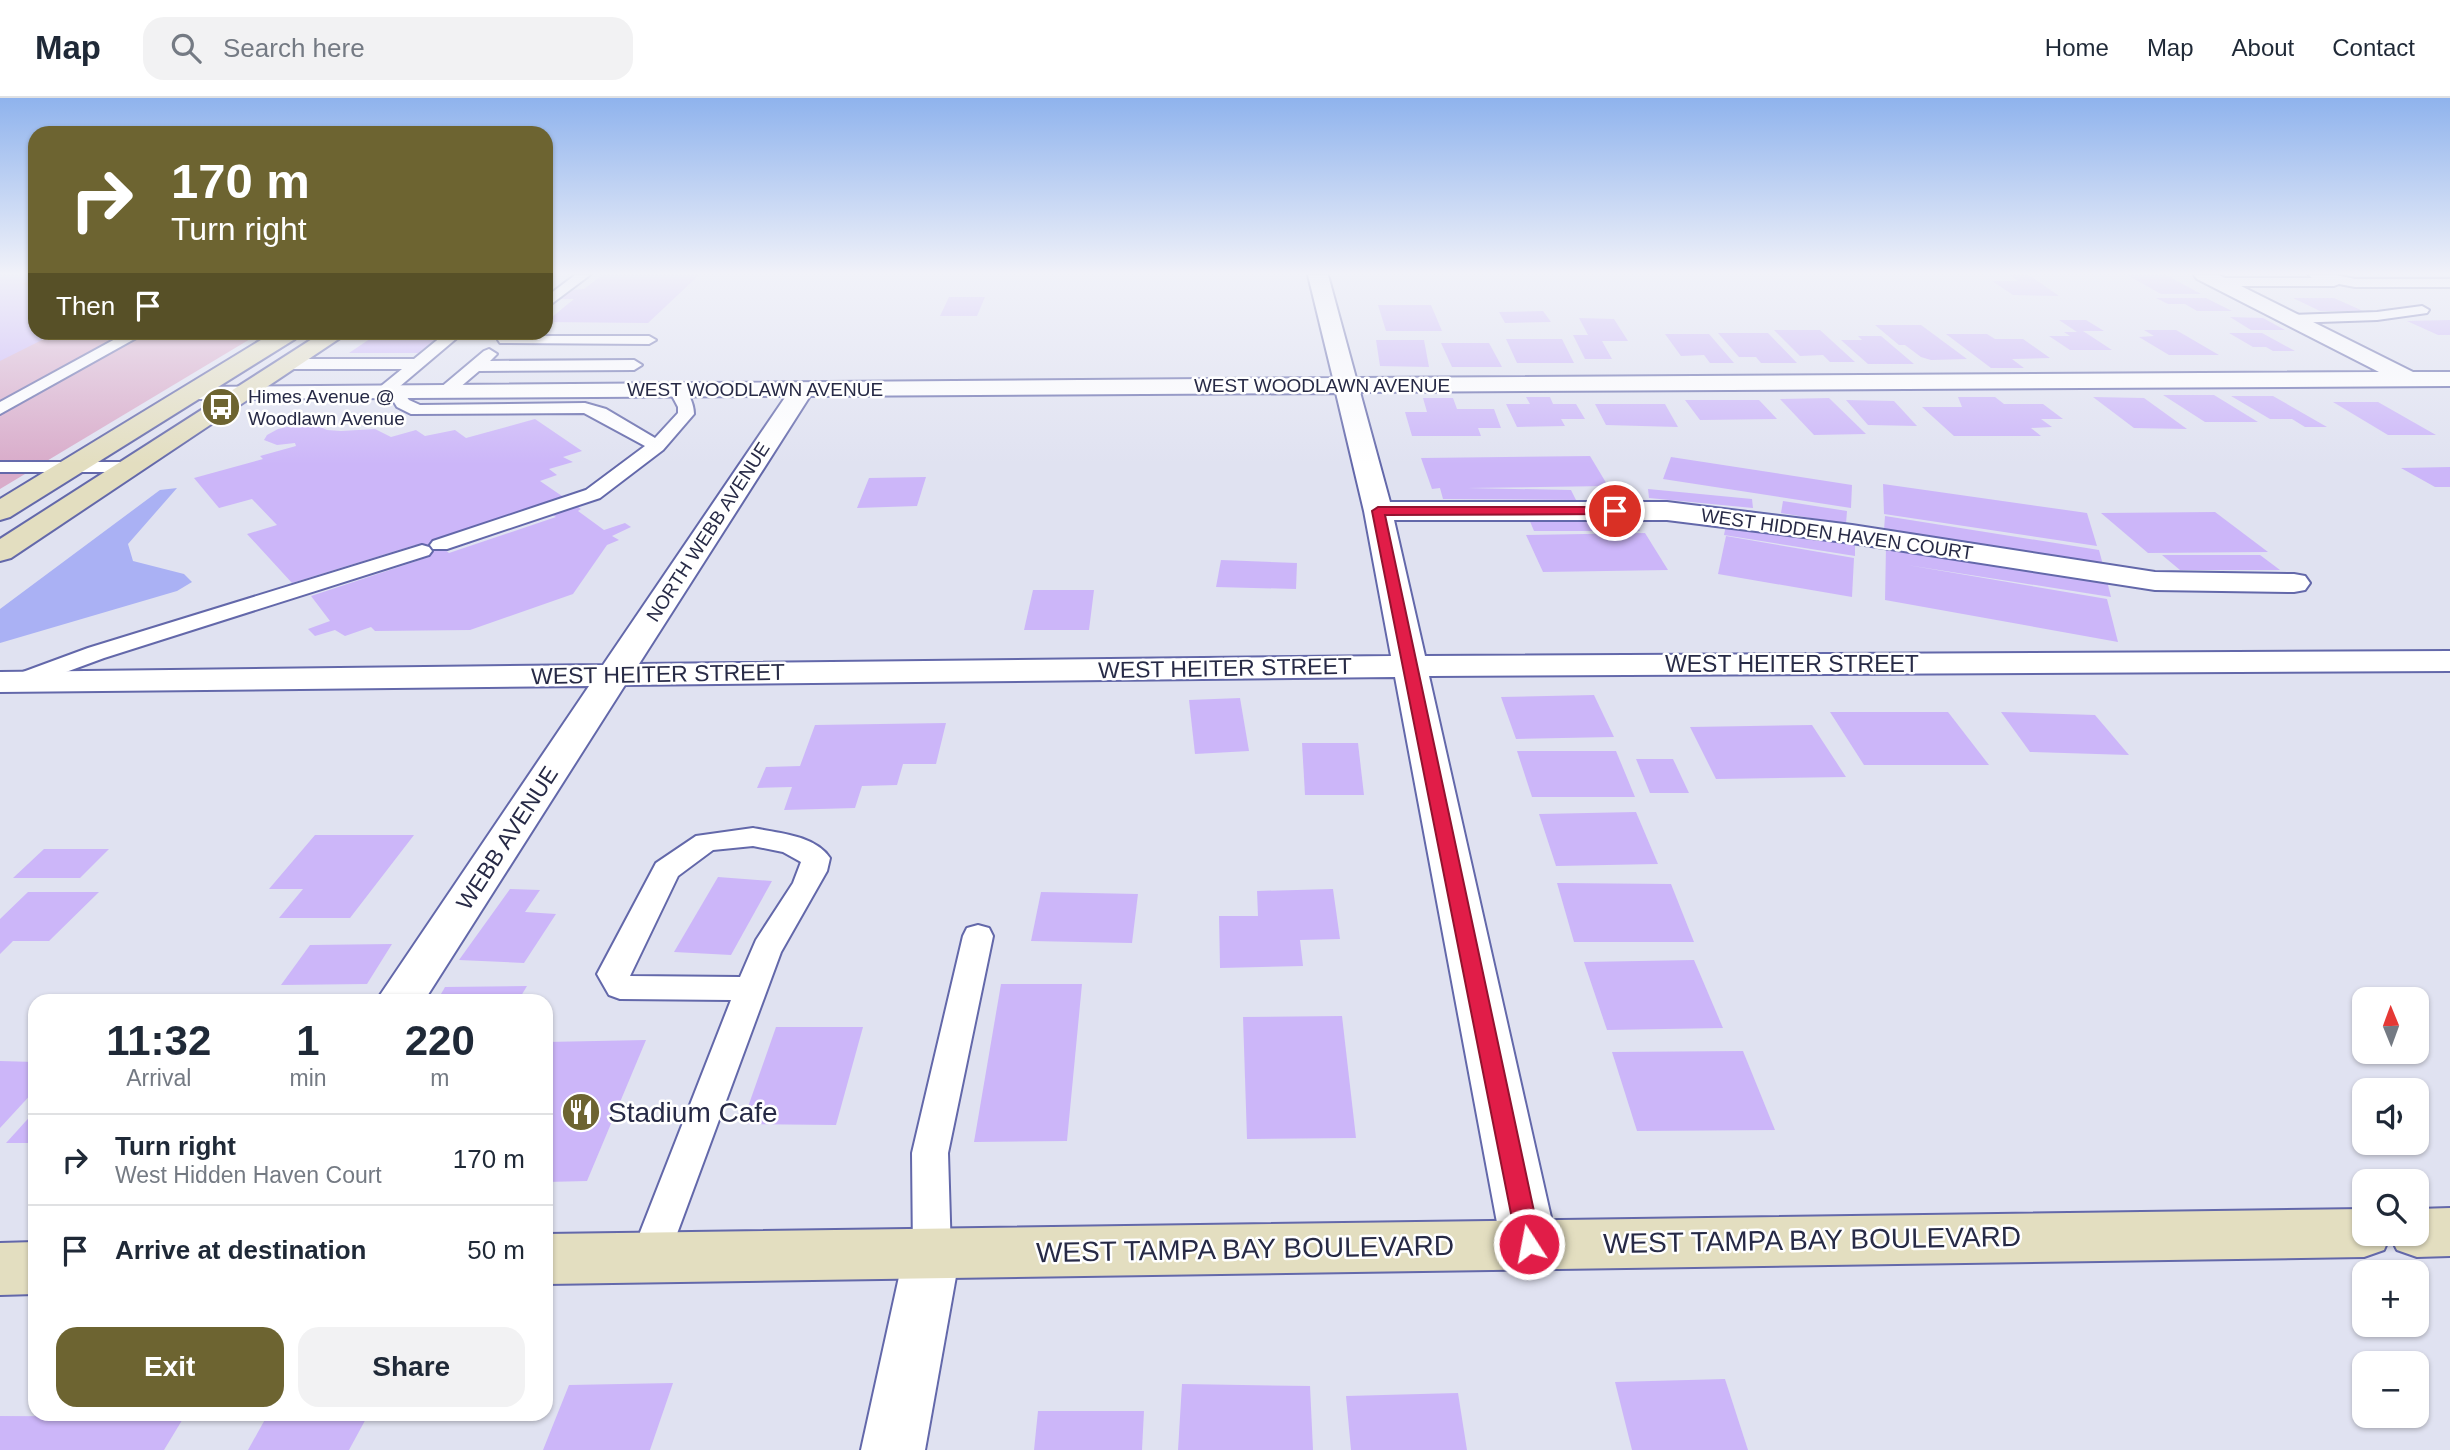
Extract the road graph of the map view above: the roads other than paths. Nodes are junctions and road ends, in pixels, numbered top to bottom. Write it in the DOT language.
graph roads {
  1 [pos="582,338"];
  2 [pos="1335,338"];
  3 [pos="2329,338"];
  4 [pos="125,340"];
  5 [pos="277,340"];
  6 [pos="327,340"];
  7 [pos="447,340"];
  8 [pos="505,340"];
  9 [pos="649,340"];
  10 [pos="289,363"];
  11 [pos="326,363"];
  12 [pos="418,364"];
  13 [pos="634,365"];
  14 [pos="476,366"];
  15 [pos="2410,379"];
  16 [pos="2450,379"];
  17 [pos="1347,384"];
  18 [pos="802,388"];
  19 [pos="677,390"];
  20 [pos="390,391"];
  21 [pos="446,391"];
  22 [pos="194,392"];
  23 [pos="246,392"];
  24 [pos="2450,399"];
  25 [pos="0,409"];
  26 [pos="657,446"];
  27 [pos="73,466"];
  28 [pos="0,467"];
  29 [pos="132,467"];
  30 [pos="0,511"];
  31 [pos="1378,511"];
  32 [pos="0,552"];
  33 [pos="2294,583"];
  34 [pos="2450,661"];
  35 [pos="1411,666"];
  36 [pos="613,675"];
  37 [pos="10,681"];
  38 [pos="978,936"];
  39 [pos="752,989"];
  40 [pos="405,994"];
  41 [pos="2450,1232"];
  42 [pos="2429,1233"];
  43 [pos="2352,1234"];
  44 [pos="1529,1244"];
  45 [pos="932,1254"];
  46 [pos="649,1258"];
  47 [pos="553,1259"];
  48 [pos="28,1268"];
  49 [pos="0,1269"];
  50 [pos="893,1450"];
  1 -- 9 [label="lane"];
  2 -- 17 [label="street"];
  3 -- 15 [label="street"];
  4 -- 25 [label="lane"];
  5 -- 22 [label="street"];
  6 -- 10 [label="street"];
  7 -- 12 [label="lane"];
  8 -- 14 [label="lane"];
  10 -- 11 [label="lane"];
  10 -- 23 [label="street"];
  11 -- 12 [label="lane"];
  12 -- 20 [label="lane"];
  13 -- 14 [label="lane"];
  14 -- 21 [label="lane"];
  15 -- 16 [label="street, WEST WOODLAWN AVENUE"];
  15 -- 17 [label="street, WEST WOODLAWN AVENUE"];
  15 -- 24 [label="street"];
  17 -- 18 [label="street, WEST WOODLAWN AVENUE"];
  17 -- 31 [label="street"];
  18 -- 19 [label="street, WEST WOODLAWN AVENUE"];
  18 -- 36 [label="street, NORTH WEBB AVENUE"];
  19 -- 21 [label="street, WEST WOODLAWN AVENUE"];
  19 -- 26 [label="lane"];
  20 -- 21 [label="street, WEST WOODLAWN AVENUE"];
  20 -- 23 [label="street, WEST WOODLAWN AVENUE"];
  20 -- 26 [label="lane"];
  22 -- 23 [label="street, WEST WOODLAWN AVENUE"];
  22 -- 27 [label="street"];
  23 -- 29 [label="street"];
  26 -- 37 [label="lane"];
  27 -- 28 [label="lane"];
  27 -- 29 [label="lane"];
  27 -- 30 [label="street"];
  29 -- 32 [label="street"];
  31 -- 33 [label="street, WEST HIDDEN HAVEN COURT"];
  31 -- 35 [label="street"];
  34 -- 35 [label="street, WEST HEITER STREET"];
  35 -- 36 [label="street, WEST HEITER STREET"];
  35 -- 44 [label="street"];
  36 -- 37 [label="street, WEST HEITER STREET"];
  36 -- 40 [label="street, WEBB AVENUE"];
  38 -- 45 [label="lane"];
  39 -- 39 [label="lane"];
  39 -- 46 [label="lane"];
  41 -- 42 [label="street"];
  43 -- 44 [label="street, WEST TAMPA BAY BOULEVARD"];
  44 -- 45 [label="street, WEST TAMPA BAY BOULEVARD"];
  45 -- 46 [label="street, WEST TAMPA BAY BOULEVARD"];
  45 -- 50 [label="street"];
  46 -- 47 [label="street, WEST TAMPA BAY BOULEVARD"];
  48 -- 49 [label="street"];
}
